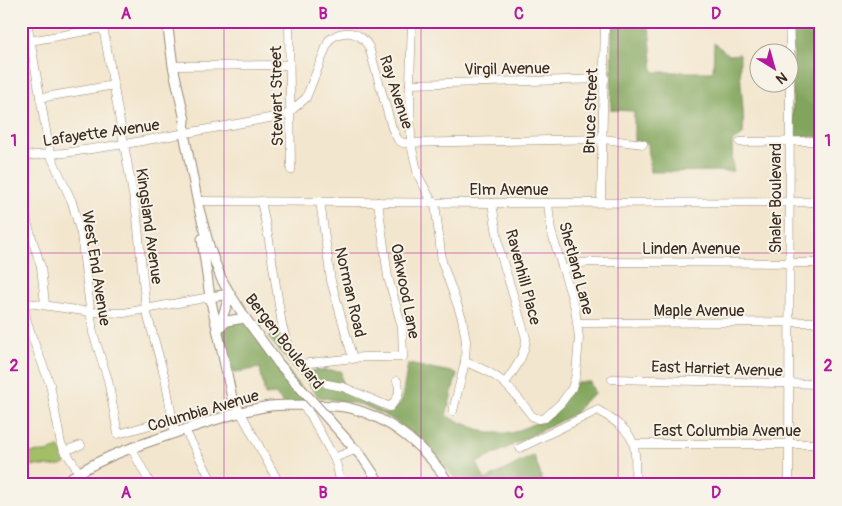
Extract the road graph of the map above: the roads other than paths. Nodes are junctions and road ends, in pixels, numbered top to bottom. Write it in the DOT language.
graph roads {
  1 [pos="27,21"];
  2 [pos="167,21"];
  3 [pos="289,21"];
  4 [pos="412,21"];
  5 [pos="605,21"];
  6 [pos="789,21"];
  7 [pos="103,24"];
  8 [pos="30,41"];
  9 [pos="289,65"];
  10 [pos="173,66"];
  11 [pos="605,80"];
  12 [pos="410,84"];
  13 [pos="114,85"];
  14 [pos="40,98"];
  15 [pos="290,113"];
  16 [pos="184,133"];
  17 [pos="603,139"];
  18 [pos="789,141"];
  19 [pos="821,141"];
  20 [pos="740,142"];
  21 [pos="125,144"];
  22 [pos="411,144"];
  23 [pos="643,144"];
  24 [pos="50,154"];
  25 [pos="21,156"];
  26 [pos="291,170"];
  27 [pos="260,201"];
  28 [pos="320,201"];
  29 [pos="378,202"];
  30 [pos="434,202"];
  31 [pos="601,202"];
  32 [pos="790,202"];
  33 [pos="821,202"];
  34 [pos="21,203"];
  35 [pos="492,203"];
  36 [pos="548,203"];
  37 [pos="198,205"];
  38 [pos="789,263"];
  39 [pos="821,263"];
  40 [pos="563,270"];
  41 [pos="230,294"];
  42 [pos="210,297"];
  43 [pos="23,302"];
  44 [pos="45,304"];
  45 [pos="146,310"];
  46 [pos="91,312"];
  47 [pos="245,318"];
  48 [pos="821,322"];
  49 [pos="578,323"];
  50 [pos="789,324"];
  51 [pos="220,329"];
  52 [pos="353,359"];
  53 [pos="465,362"];
  54 [pos="612,379"];
  55 [pos="398,381"];
  56 [pos="505,383"];
  57 [pos="327,384"];
  58 [pos="789,384"];
  59 [pos="821,384"];
  60 [pos="302,405"];
  61 [pos="387,405"];
  62 [pos="453,411"];
  63 [pos="241,413"];
  64 [pos="171,419"];
  65 [pos="376,419"];
  66 [pos="150,425"];
  67 [pos="185,430"];
  68 [pos="175,433"];
  69 [pos="156,440"];
  70 [pos="634,444"];
  71 [pos="789,444"];
  72 [pos="821,444"];
  73 [pos="81,445"];
  74 [pos="133,447"];
  75 [pos="520,448"];
  76 [pos="356,449"];
  77 [pos="64,451"];
  78 [pos="334,458"];
  79 [pos="79,472"];
  80 [pos="61,485"];
  81 [pos="87,485"];
  82 [pos="151,485"];
  83 [pos="214,485"];
  84 [pos="280,485"];
  85 [pos="341,485"];
  86 [pos="381,485"];
  87 [pos="450,485"];
  88 [pos="635,485"];
  89 [pos="789,485"];
  1 -- 8 [label="street, West End Avenue"];
  2 -- 10 [label="main road, Bergen Boulevard"];
  3 -- 9 [label="street, Stewart Street"];
  4 -- 12 [label="street"];
  5 -- 11 [label="street, Bruce Street"];
  6 -- 18 [label="street, Shaler Boulevard"];
  7 -- 8 [label="street"];
  7 -- 13 [label="street, Kingsland Avenue"];
  8 -- 14 [label="street, West End Avenue"];
  9 -- 10 [label="street"];
  9 -- 15 [label="street, Stewart Street"];
  10 -- 16 [label="main road, Bergen Boulevard"];
  11 -- 12 [label="street, Virgil Avenue"];
  11 -- 17 [label="street, Bruce Street"];
  12 -- 22 [label="street"];
  13 -- 14 [label="street"];
  13 -- 21 [label="street, Kingsland Avenue"];
  14 -- 24 [label="street, West End Avenue"];
  15 -- 16 [label="street"];
  15 -- 22 [label="street, Ray Avenue"];
  15 -- 26 [label="street, Stewart Street"];
  16 -- 21 [label="street, Lafayette Avenue"];
  16 -- 37 [label="main road, Bergen Boulevard"];
  17 -- 22 [label="street, Ray Avenue"];
  17 -- 23 [label="street, Ray Avenue"];
  17 -- 31 [label="street, Bruce Street"];
  18 -- 19 [label="street"];
  18 -- 20 [label="street"];
  18 -- 32 [label="street, Shaler Boulevard"];
  21 -- 24 [label="street, Lafayette Avenue"];
  21 -- 45 [label="street, Kingsland Avenue"];
  22 -- 30 [label="street"];
  24 -- 25 [label="street, Lafayette Avenue"];
  24 -- 46 [label="street, West End Avenue"];
  27 -- 28 [label="street, Elm Avenue"];
  27 -- 37 [label="street, Elm Avenue"];
  27 -- 52 [label="street"];
  28 -- 29 [label="street, Elm Avenue"];
  28 -- 52 [label="street, Norman Road"];
  29 -- 30 [label="street, Elm Avenue"];
  29 -- 52 [label="street, Oakwood Lane"];
  30 -- 35 [label="street, Elm Avenue"];
  30 -- 53 [label="street"];
  31 -- 32 [label="street, Elm Avenue"];
  31 -- 36 [label="street, Elm Avenue"];
  32 -- 33 [label="street, Elm Avenue"];
  32 -- 38 [label="street, Shaler Boulevard"];
  34 -- 44 [label="street"];
  35 -- 36 [label="street, Elm Avenue"];
  35 -- 56 [label="street, Ravenhill Place"];
  36 -- 40 [label="street, Shetland Lane"];
  37 -- 41 [label="main road, Bergen Boulevard"];
  37 -- 42 [label="main road"];
  38 -- 39 [label="street, Linden Avenue"];
  38 -- 40 [label="street, Linden Avenue"];
  38 -- 50 [label="street, Shaler Boulevard"];
  40 -- 49 [label="street, Shetland Lane"];
  41 -- 42 [label="main road"];
  41 -- 47 [label="main road, Bergen Boulevard"];
  41 -- 51 [label="main road"];
  42 -- 45 [label="street"];
  42 -- 51 [label="main road"];
  43 -- 44 [label="street"];
  43 -- 77 [label="street"];
  44 -- 46 [label="street"];
  45 -- 46 [label="street"];
  45 -- 64 [label="street, Kingsland Avenue"];
  46 -- 66 [label="street, West End Avenue"];
  47 -- 51 [label="main road"];
  47 -- 76 [label="main road, Bergen Boulevard, bridge"];
  48 -- 50 [label="street, Maple Avenue"];
  49 -- 50 [label="street, Maple Avenue"];
  49 -- 56 [label="street, Shetland Lane"];
  50 -- 58 [label="street, Shaler Boulevard"];
  51 -- 63 [label="main road"];
  53 -- 56 [label="street"];
  53 -- 62 [label="street"];
  54 -- 58 [label="street, East Harriet Avenue"];
  55 -- 61 [label="street"];
  57 -- 61 [label="street"];
  58 -- 59 [label="street, East Harriet Avenue"];
  58 -- 71 [label="street, Shaler Boulevard"];
  60 -- 63 [label="main road, Columbia Avenue"];
  60 -- 65 [label="main road, Columbia Avenue"];
  60 -- 78 [label="street"];
  61 -- 65 [label="street"];
  63 -- 67 [label="main road, Columbia Avenue"];
  63 -- 84 [label="street"];
  64 -- 66 [label="street"];
  64 -- 68 [label="street, Kingsland Avenue"];
  65 -- 87 [label="main road, Columbia Avenue"];
  66 -- 69 [label="street"];
  67 -- 68 [label="main road, Columbia Avenue"];
  67 -- 83 [label="street"];
  68 -- 69 [label="main road, Columbia Avenue"];
  69 -- 74 [label="main road, Columbia Avenue"];
  70 -- 71 [label="street, East Columbia Avenue"];
  70 -- 75 [label="street"];
  70 -- 88 [label="street"];
  71 -- 72 [label="street, East Columbia Avenue"];
  71 -- 89 [label="street, Shaler Boulevard"];
  73 -- 77 [label="street"];
  74 -- 79 [label="main road, Columbia Avenue"];
  74 -- 82 [label="street"];
  76 -- 78 [label="street"];
  76 -- 86 [label="main road, Bergen Boulevard"];
  77 -- 79 [label="street"];
  78 -- 85 [label="street"];
  79 -- 80 [label="main road, Columbia Avenue"];
  79 -- 81 [label="street"];
}
